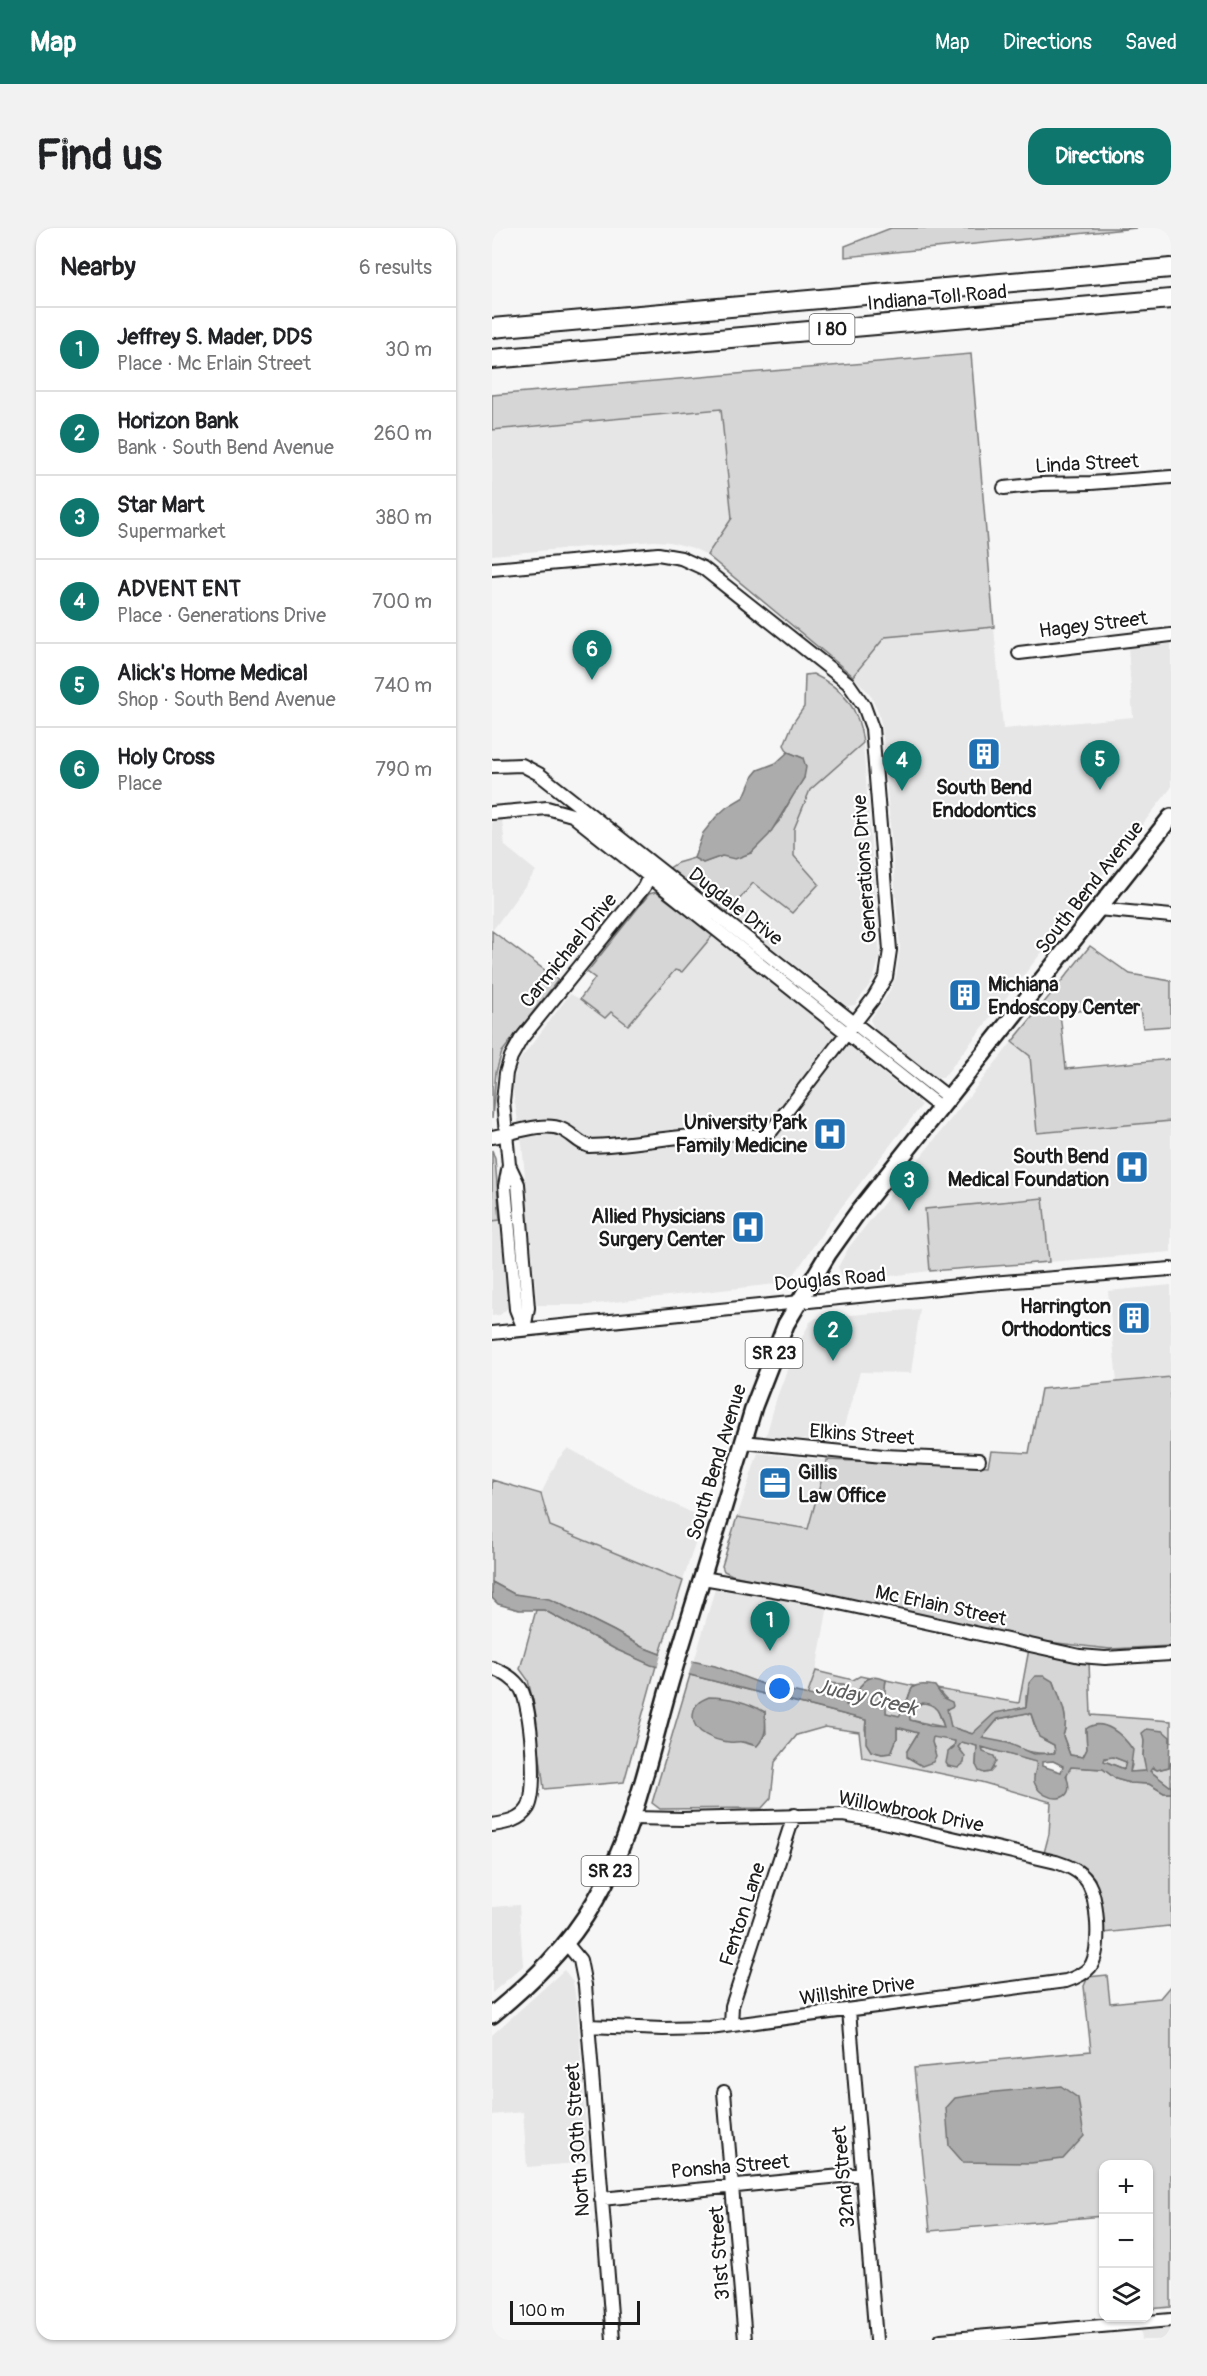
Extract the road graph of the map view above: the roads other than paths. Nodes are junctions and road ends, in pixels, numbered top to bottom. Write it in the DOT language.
graph roads {
  1 [pos="1171,268"];
  2 [pos="1171,299"];
  3 [pos="492,328"];
  4 [pos="492,359"];
  5 [pos="1171,477"];
  6 [pos="1004,488"];
  7 [pos="492,568"];
  8 [pos="1171,635"];
  9 [pos="1019,652"];
  10 [pos="492,766"];
  11 [pos="492,813"];
  12 [pos="1171,817"];
  13 [pos="652,871"];
  14 [pos="1098,909"];
  15 [pos="1171,916"];
  16 [pos="850,1028"];
  17 [pos="945,1103"];
  18 [pos="506,1135"];
  19 [pos="492,1137"];
  20 [pos="1171,1269"];
  21 [pos="799,1302"];
  22 [pos="524,1329"];
  23 [pos="492,1333"];
  24 [pos="743,1442"];
  25 [pos="979,1460"];
  26 [pos="703,1578"];
  27 [pos="1171,1654"];
  28 [pos="492,1668"];
  29 [pos="794,1815"];
  30 [pos="632,1818"];
  31 [pos="492,1825"];
  32 [pos="1097,1932"];
  33 [pos="566,1943"];
  34 [pos="849,2010"];
  35 [pos="492,2015"];
  36 [pos="731,2025"];
  37 [pos="588,2026"];
  38 [pos="724,2092"];
  39 [pos="862,2174"];
  40 [pos="732,2185"];
  41 [pos="602,2199"];
  42 [pos="1171,2320"];
  43 [pos="613,2340"];
  44 [pos="745,2340"];
  45 [pos="876,2340"];
  46 [pos="941,2340"];
  1 -- 3 [label="highway, Indiana Toll Road / I 80"];
  2 -- 4 [label="highway, Indiana Toll Road / I 80"];
  5 -- 6 [label="street, Linda Street"];
  7 -- 16 [label="street, Generations Drive"];
  8 -- 9 [label="street, Hagey Street"];
  10 -- 13 [label="street, Dugdale Drive"];
  11 -- 13 [label="street, Dugdale Drive"];
  12 -- 14 [label="main road, South Bend Avenue / SR 23"];
  13 -- 16 [label="street, Dugdale Drive"];
  13 -- 18 [label="street, Carmichael Drive"];
  14 -- 15 [label="street"];
  14 -- 17 [label="main road, South Bend Avenue / SR 23"];
  16 -- 17 [label="street, Dugdale Drive"];
  16 -- 18 [label="street, Generations Drive"];
  17 -- 21 [label="main road, South Bend Avenue / SR 23"];
  18 -- 19 [label="street, Generations Drive"];
  18 -- 22 [label="street, Carmichael Drive"];
  20 -- 21 [label="street, Douglas Road"];
  21 -- 22 [label="street, Douglas Road"];
  21 -- 24 [label="main road, South Bend Avenue / SR 23"];
  22 -- 23 [label="street, Douglas Road"];
  24 -- 25 [label="street, Elkins Street"];
  24 -- 26 [label="main road, South Bend Avenue / SR 23"];
  26 -- 27 [label="street, Mc Erlain Street"];
  26 -- 30 [label="main road, South Bend Avenue / SR 23"];
  28 -- 31 [label="street"];
  29 -- 30 [label="street, Willowbrook Drive"];
  29 -- 32 [label="street, Willowbrook Drive"];
  29 -- 36 [label="street, Fenton Lane"];
  30 -- 33 [label="main road, South Bend Avenue / SR 23"];
  32 -- 34 [label="street, Willshire Drive"];
  33 -- 35 [label="main road, South Bend Avenue / SR 23"];
  33 -- 37 [label="street, North 30th Street"];
  34 -- 36 [label="street, Willshire Drive"];
  34 -- 39 [label="street, 32nd Street"];
  36 -- 37 [label="street, Willshire Drive"];
  37 -- 41 [label="street, North 30th Street"];
  38 -- 40 [label="street, 31st Street"];
  39 -- 40 [label="street, Ponsha Street"];
  39 -- 45 [label="street, 32nd Street"];
  40 -- 41 [label="street, Ponsha Street"];
  40 -- 44 [label="street, 31st Street"];
  41 -- 43 [label="street, North 30th Street"];
  42 -- 46 [label="street"];
}
